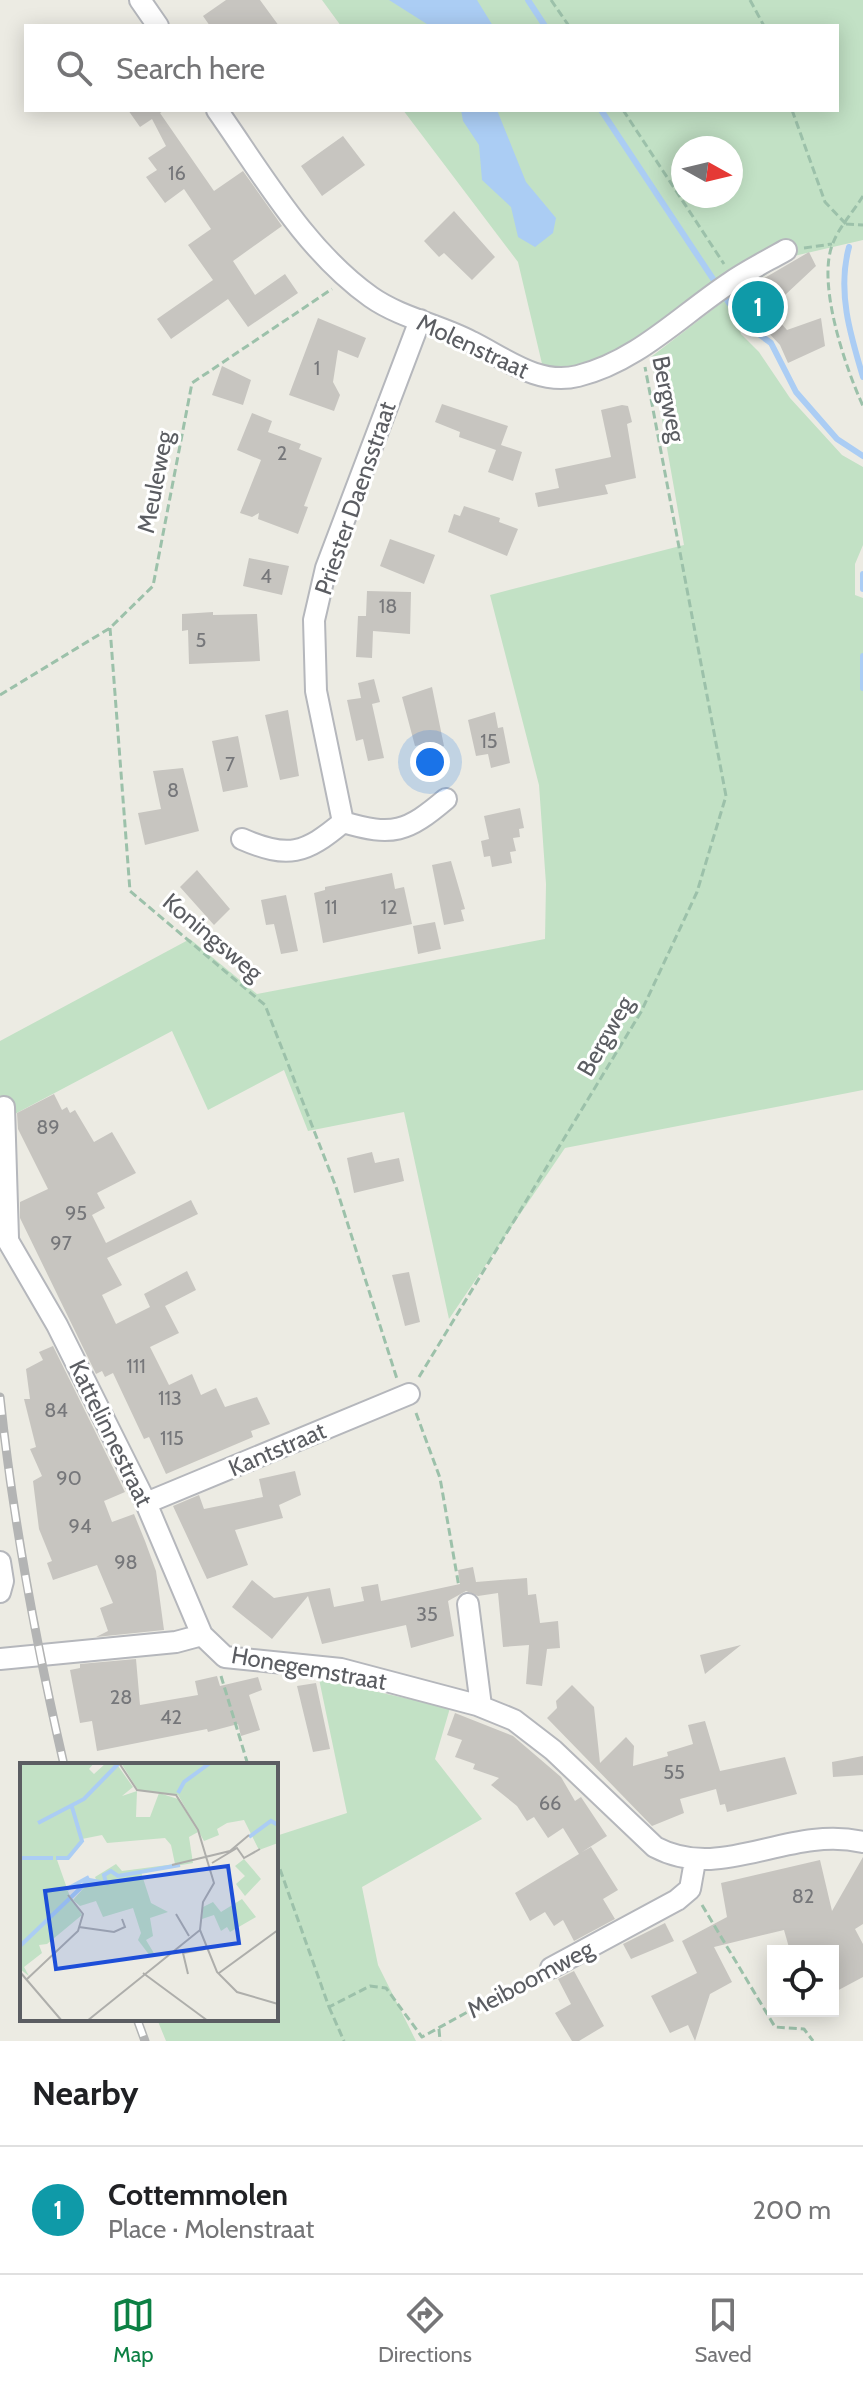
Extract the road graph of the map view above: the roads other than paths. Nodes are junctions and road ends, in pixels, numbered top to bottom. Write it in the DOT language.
graph roads {
  1 [pos="140,0"];
  2 [pos="157,24"];
  3 [pos="218,112"];
  4 [pos="786,250"];
  5 [pos="420,320"];
  6 [pos="446,799"];
  7 [pos="343,822"];
  8 [pos="242,839"];
  9 [pos="4,1107"];
  10 [pos="4,1232"];
  11 [pos="409,1394"];
  12 [pos="146,1503"];
  13 [pos="0,1562"];
  14 [pos="0,1592"];
  15 [pos="464,1600"];
  16 [pos="202,1635"];
  17 [pos="0,1659"];
  18 [pos="481,1706"];
  19 [pos="863,1842"];
  20 [pos="695,1861"];
  21 [pos="551,1968"];
  1 -- 2 [label="street"];
  3 -- 5 [label="street, Molenstraat"];
  4 -- 5 [label="street, Molenstraat"];
  5 -- 7 [label="street, Priester Daensstraat"];
  6 -- 7 [label="street"];
  7 -- 8 [label="street"];
  9 -- 10 [label="street, Kattelinnestraat"];
  10 -- 12 [label="street, Kattelinnestraat"];
  11 -- 12 [label="street, Kantstraat"];
  12 -- 16 [label="street, Kattelinnestraat"];
  13 -- 14 [label="street"];
  15 -- 18 [label="street"];
  16 -- 17 [label="street, Honegemstraat"];
  16 -- 18 [label="street, Honegemstraat"];
  18 -- 20 [label="street, Honegemstraat"];
  19 -- 20 [label="street, Honegemstraat"];
  20 -- 21 [label="street, Meiboomweg"];
}
